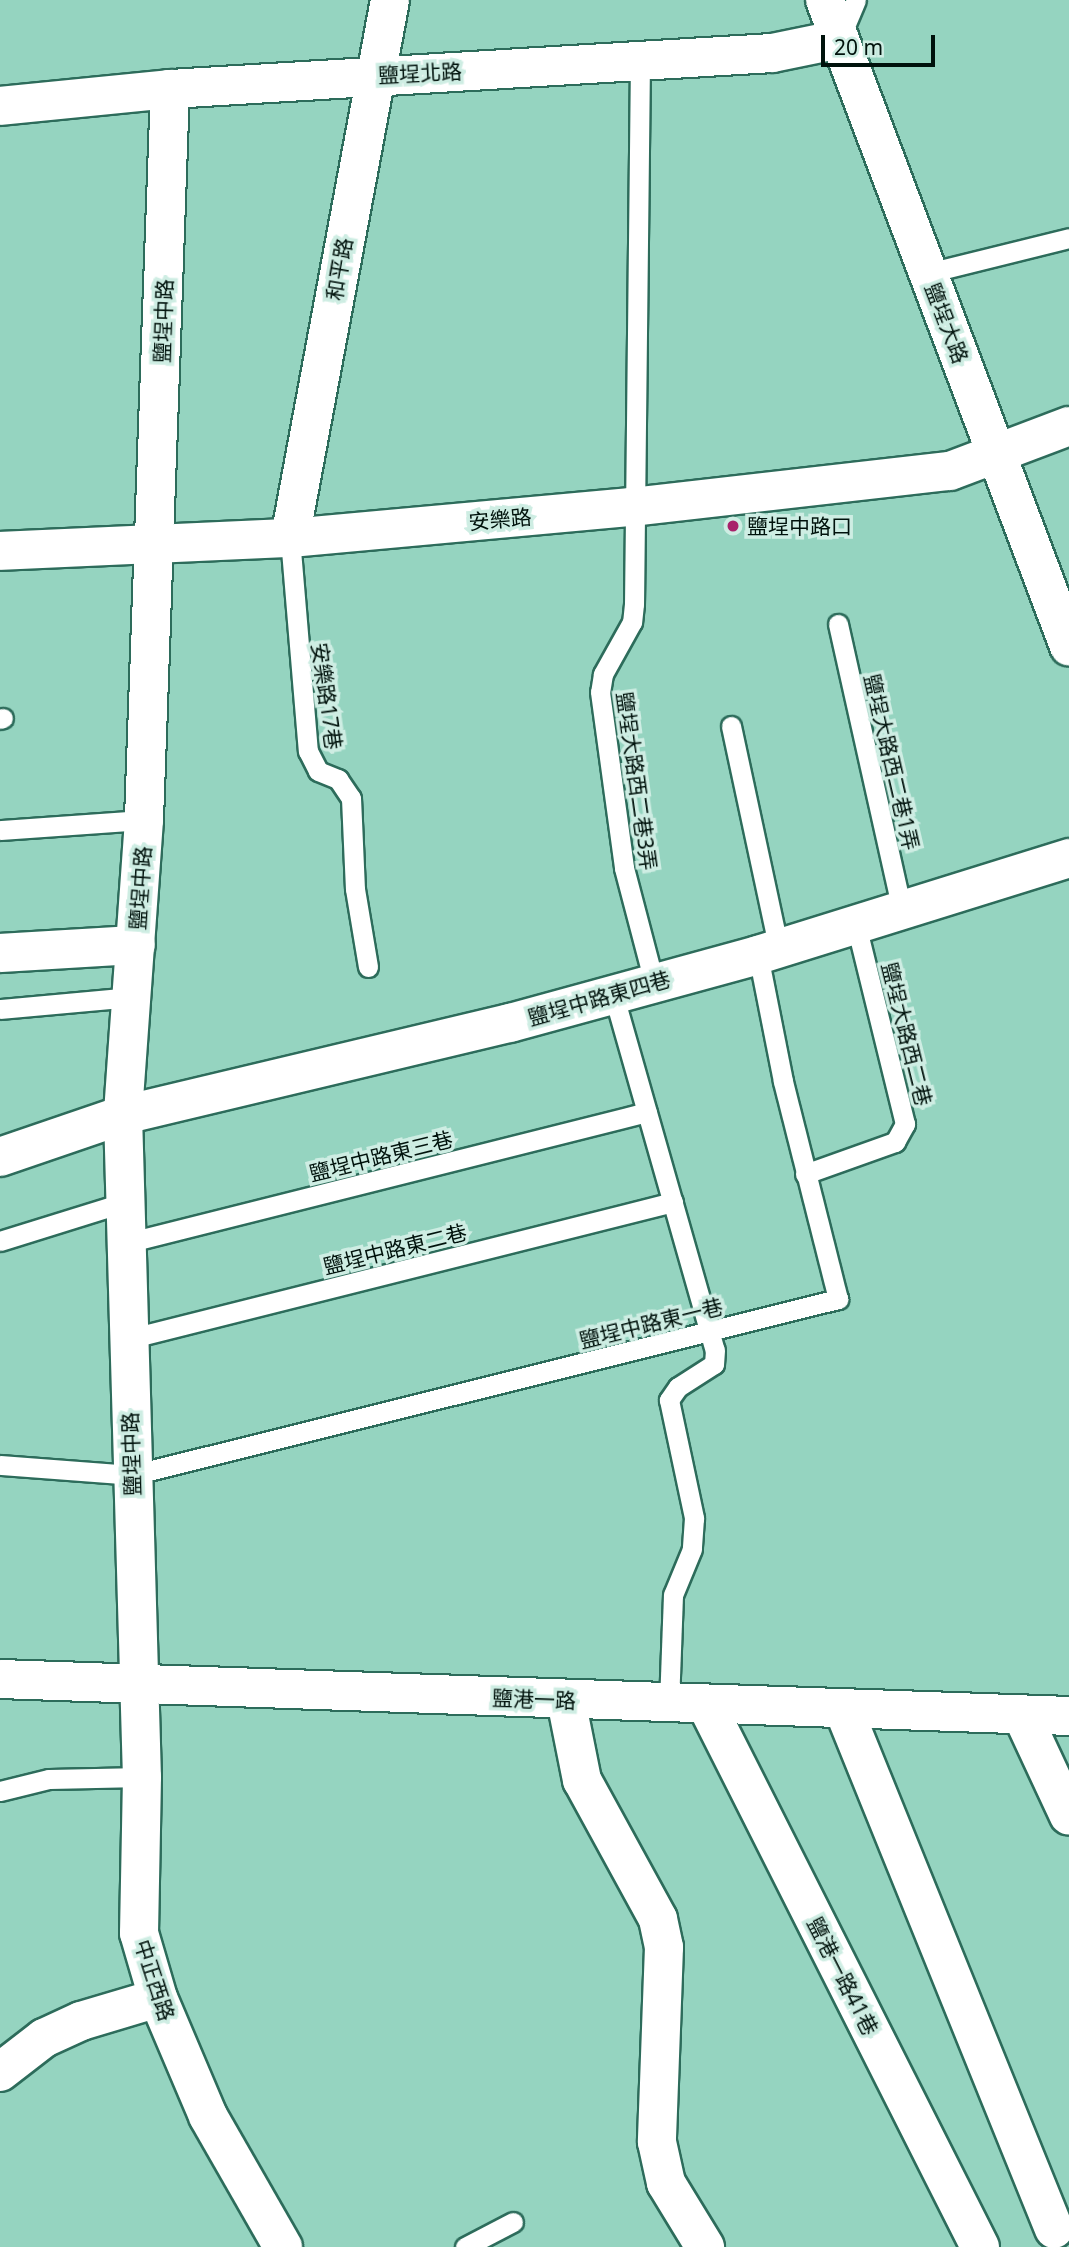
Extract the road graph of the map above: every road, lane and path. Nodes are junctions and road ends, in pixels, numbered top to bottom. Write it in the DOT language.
graph roads {
  1 [pos="390,0"];
  2 [pos="825,0"];
  3 [pos="856,0"];
  4 [pos="839,39"];
  5 [pos="640,60"];
  6 [pos="374,75"];
  7 [pos="170,89"];
  8 [pos="0,106"];
  9 [pos="1069,238"];
  10 [pos="928,274"];
  11 [pos="1069,426"];
  12 [pos="997,455"];
  13 [pos="632,507"];
  14 [pos="290,538"];
  15 [pos="155,547"];
  16 [pos="0,551"];
  17 [pos="838,624"];
  18 [pos="1069,646"];
  19 [pos="731,726"];
  20 [pos="144,820"];
  21 [pos="0,830"];
  22 [pos="1069,858"];
  23 [pos="902,910"];
  24 [pos="856,925"];
  25 [pos="136,945"];
  26 [pos="768,952"];
  27 [pos="0,953"];
  28 [pos="368,967"];
  29 [pos="654,982"];
  30 [pos="613,993"];
  31 [pos="132,997"];
  32 [pos="0,1009"];
  33 [pos="647,1112"];
  34 [pos="123,1115"];
  35 [pos="0,1157"];
  36 [pos="805,1174"];
  37 [pos="125,1202"];
  38 [pos="673,1202"];
  39 [pos="0,1241"];
  40 [pos="126,1243"];
  41 [pos="711,1332"];
  42 [pos="128,1339"];
  43 [pos="0,1465"];
  44 [pos="132,1475"];
  45 [pos="0,1679"];
  46 [pos="138,1686"];
  47 [pos="566,1700"];
  48 [pos="688,1703"];
  49 [pos="843,1708"];
  50 [pos="1022,1715"];
  51 [pos="1069,1716"];
  52 [pos="142,1777"];
  53 [pos="0,1791"];
  54 [pos="1069,1816"];
  55 [pos="158,1998"];
  56 [pos="0,2072"];
  57 [pos="513,2222"];
  58 [pos="1053,2230"];
  59 [pos="283,2247"];
  60 [pos="466,2247"];
  61 [pos="705,2247"];
  62 [pos="980,2247"];
  1 -- 6 [label="street, 和平路"];
  2 -- 4 [label="street, 鹽埕大路"];
  3 -- 4 [label="lane"];
  4 -- 5 [label="street, 鹽埕北路"];
  4 -- 10 [label="street, 鹽埕大路"];
  5 -- 6 [label="street, 鹽埕北路"];
  5 -- 13 [label="lane, 鹽埕大路西二巷3弄"];
  6 -- 7 [label="street, 鹽埕北路"];
  6 -- 14 [label="street, 和平路"];
  7 -- 8 [label="street, 鹽埕北路"];
  7 -- 15 [label="street, 鹽埕中路"];
  9 -- 10 [label="lane"];
  10 -- 12 [label="street, 鹽埕大路"];
  11 -- 12 [label="street, 安樂路"];
  12 -- 13 [label="street, 安樂路"];
  12 -- 18 [label="street, 鹽埕大路"];
  13 -- 14 [label="street, 安樂路"];
  13 -- 29 [label="lane, 鹽埕大路西二巷3弄"];
  14 -- 15 [label="street, 安樂路"];
  14 -- 28 [label="lane, 安樂路17巷"];
  15 -- 16 [label="street, 安樂路"];
  15 -- 20 [label="street, 鹽埕中路"];
  17 -- 23 [label="lane, 鹽埕大路西二巷1弄"];
  19 -- 26 [label="lane, 鹽埕中路東一巷"];
  20 -- 21 [label="lane"];
  20 -- 25 [label="street, 鹽埕中路"];
  22 -- 23 [label="street, 鹽埕中路東四巷"];
  23 -- 24 [label="street, 鹽埕中路東四巷"];
  24 -- 26 [label="street, 鹽埕中路東四巷"];
  24 -- 36 [label="lane, 鹽埕大路西二巷"];
  25 -- 27 [label="street"];
  25 -- 31 [label="street, 鹽埕中路"];
  26 -- 29 [label="street, 鹽埕中路東四巷"];
  26 -- 36 [label="lane, 鹽埕中路東一巷"];
  29 -- 30 [label="street, 鹽埕中路東四巷"];
  30 -- 33 [label="lane"];
  30 -- 34 [label="street, 鹽埕中路東四巷"];
  31 -- 32 [label="lane"];
  31 -- 34 [label="street, 鹽埕中路"];
  33 -- 38 [label="lane"];
  33 -- 40 [label="lane, 鹽埕中路東三巷"];
  34 -- 35 [label="street, 鹽埕中路東四巷"];
  34 -- 37 [label="street, 鹽埕中路"];
  36 -- 41 [label="lane, 鹽埕中路東一巷"];
  37 -- 39 [label="lane"];
  37 -- 40 [label="street, 鹽埕中路"];
  38 -- 41 [label="lane"];
  38 -- 42 [label="lane, 鹽埕中路東二巷"];
  40 -- 42 [label="street, 鹽埕中路"];
  41 -- 44 [label="lane, 鹽埕中路東一巷"];
  41 -- 48 [label="lane"];
  42 -- 44 [label="street, 鹽埕中路"];
  43 -- 44 [label="lane, 鹽埕中路東一巷"];
  44 -- 46 [label="street, 鹽埕中路"];
  45 -- 46 [label="street, 鹽港一路"];
  46 -- 47 [label="street, 鹽港一路"];
  46 -- 52 [label="street, 中正西路"];
  47 -- 48 [label="street, 鹽港一路"];
  47 -- 61 [label="street"];
  48 -- 49 [label="street, 鹽港一路"];
  48 -- 62 [label="street, 鹽港一路41巷"];
  49 -- 50 [label="street, 鹽港一路"];
  49 -- 58 [label="street"];
  50 -- 51 [label="street, 鹽港一路"];
  50 -- 54 [label="street"];
  52 -- 53 [label="lane"];
  52 -- 55 [label="street, 中正西路"];
  55 -- 56 [label="street"];
  55 -- 59 [label="street, 中正西路"];
  57 -- 60 [label="lane"];
}
